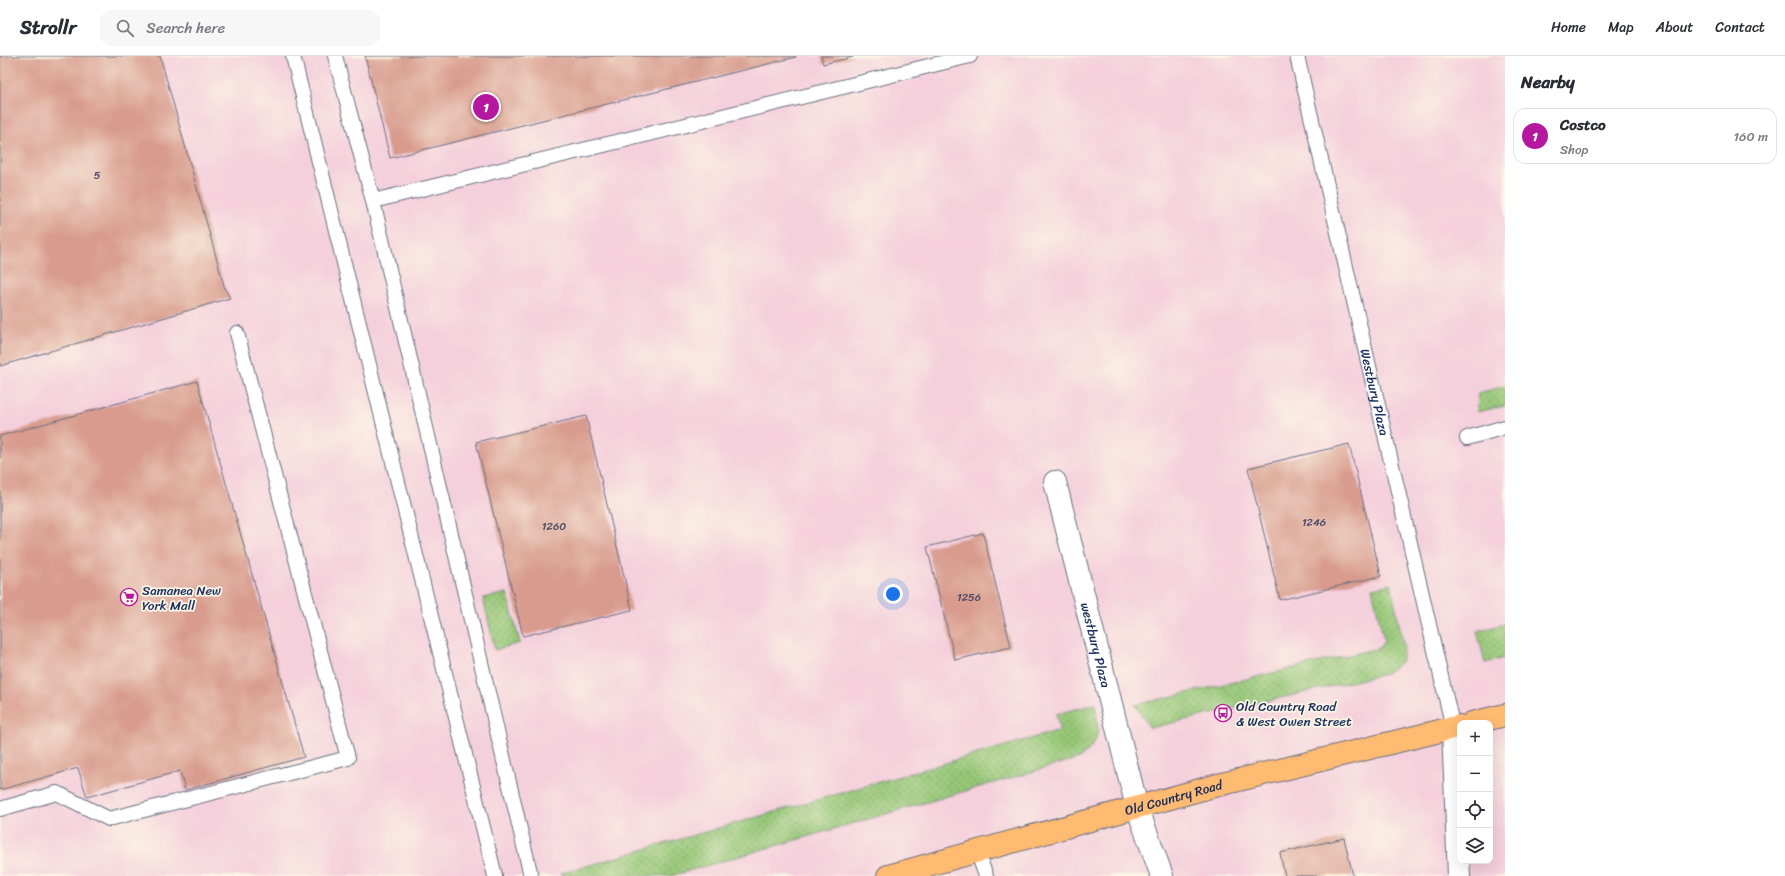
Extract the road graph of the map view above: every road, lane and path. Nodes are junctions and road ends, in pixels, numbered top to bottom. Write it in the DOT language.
graph roads {
  1 [pos="293,56"];
  2 [pos="335,56"];
  3 [pos="970,56"];
  4 [pos="1297,56"];
  5 [pos="373,202"];
  6 [pos="237,333"];
  7 [pos="1505,427"];
  8 [pos="1467,438"];
  9 [pos="1055,482"];
  10 [pos="1505,715"];
  11 [pos="1461,720"];
  12 [pos="1485,720"];
  13 [pos="1457,727"];
  14 [pos="1461,756"];
  15 [pos="1137,807"];
  16 [pos="0,809"];
  17 [pos="977,851"];
  18 [pos="495,876"];
  19 [pos="530,876"];
  20 [pos="888,876"];
  21 [pos="986,876"];
  22 [pos="1162,876"];
  23 [pos="1459,876"];
  1 -- 18 [label="lane"];
  2 -- 5 [label="lane"];
  3 -- 5 [label="lane"];
  4 -- 11 [label="lane, Westbury Plaza"];
  5 -- 19 [label="lane"];
  6 -- 16 [label="lane"];
  7 -- 8 [label="lane"];
  9 -- 15 [label="street, westbury Plaza"];
  10 -- 12 [label="main road, Old Country Road"];
  13 -- 15 [label="main road, Old Country Road"];
  14 -- 23 [label="street"];
  15 -- 17 [label="main road, Old Country Road"];
  15 -- 22 [label="street, westbury Plaza"];
  17 -- 20 [label="main road, Old Country Road"];
  17 -- 21 [label="lane"];
}
